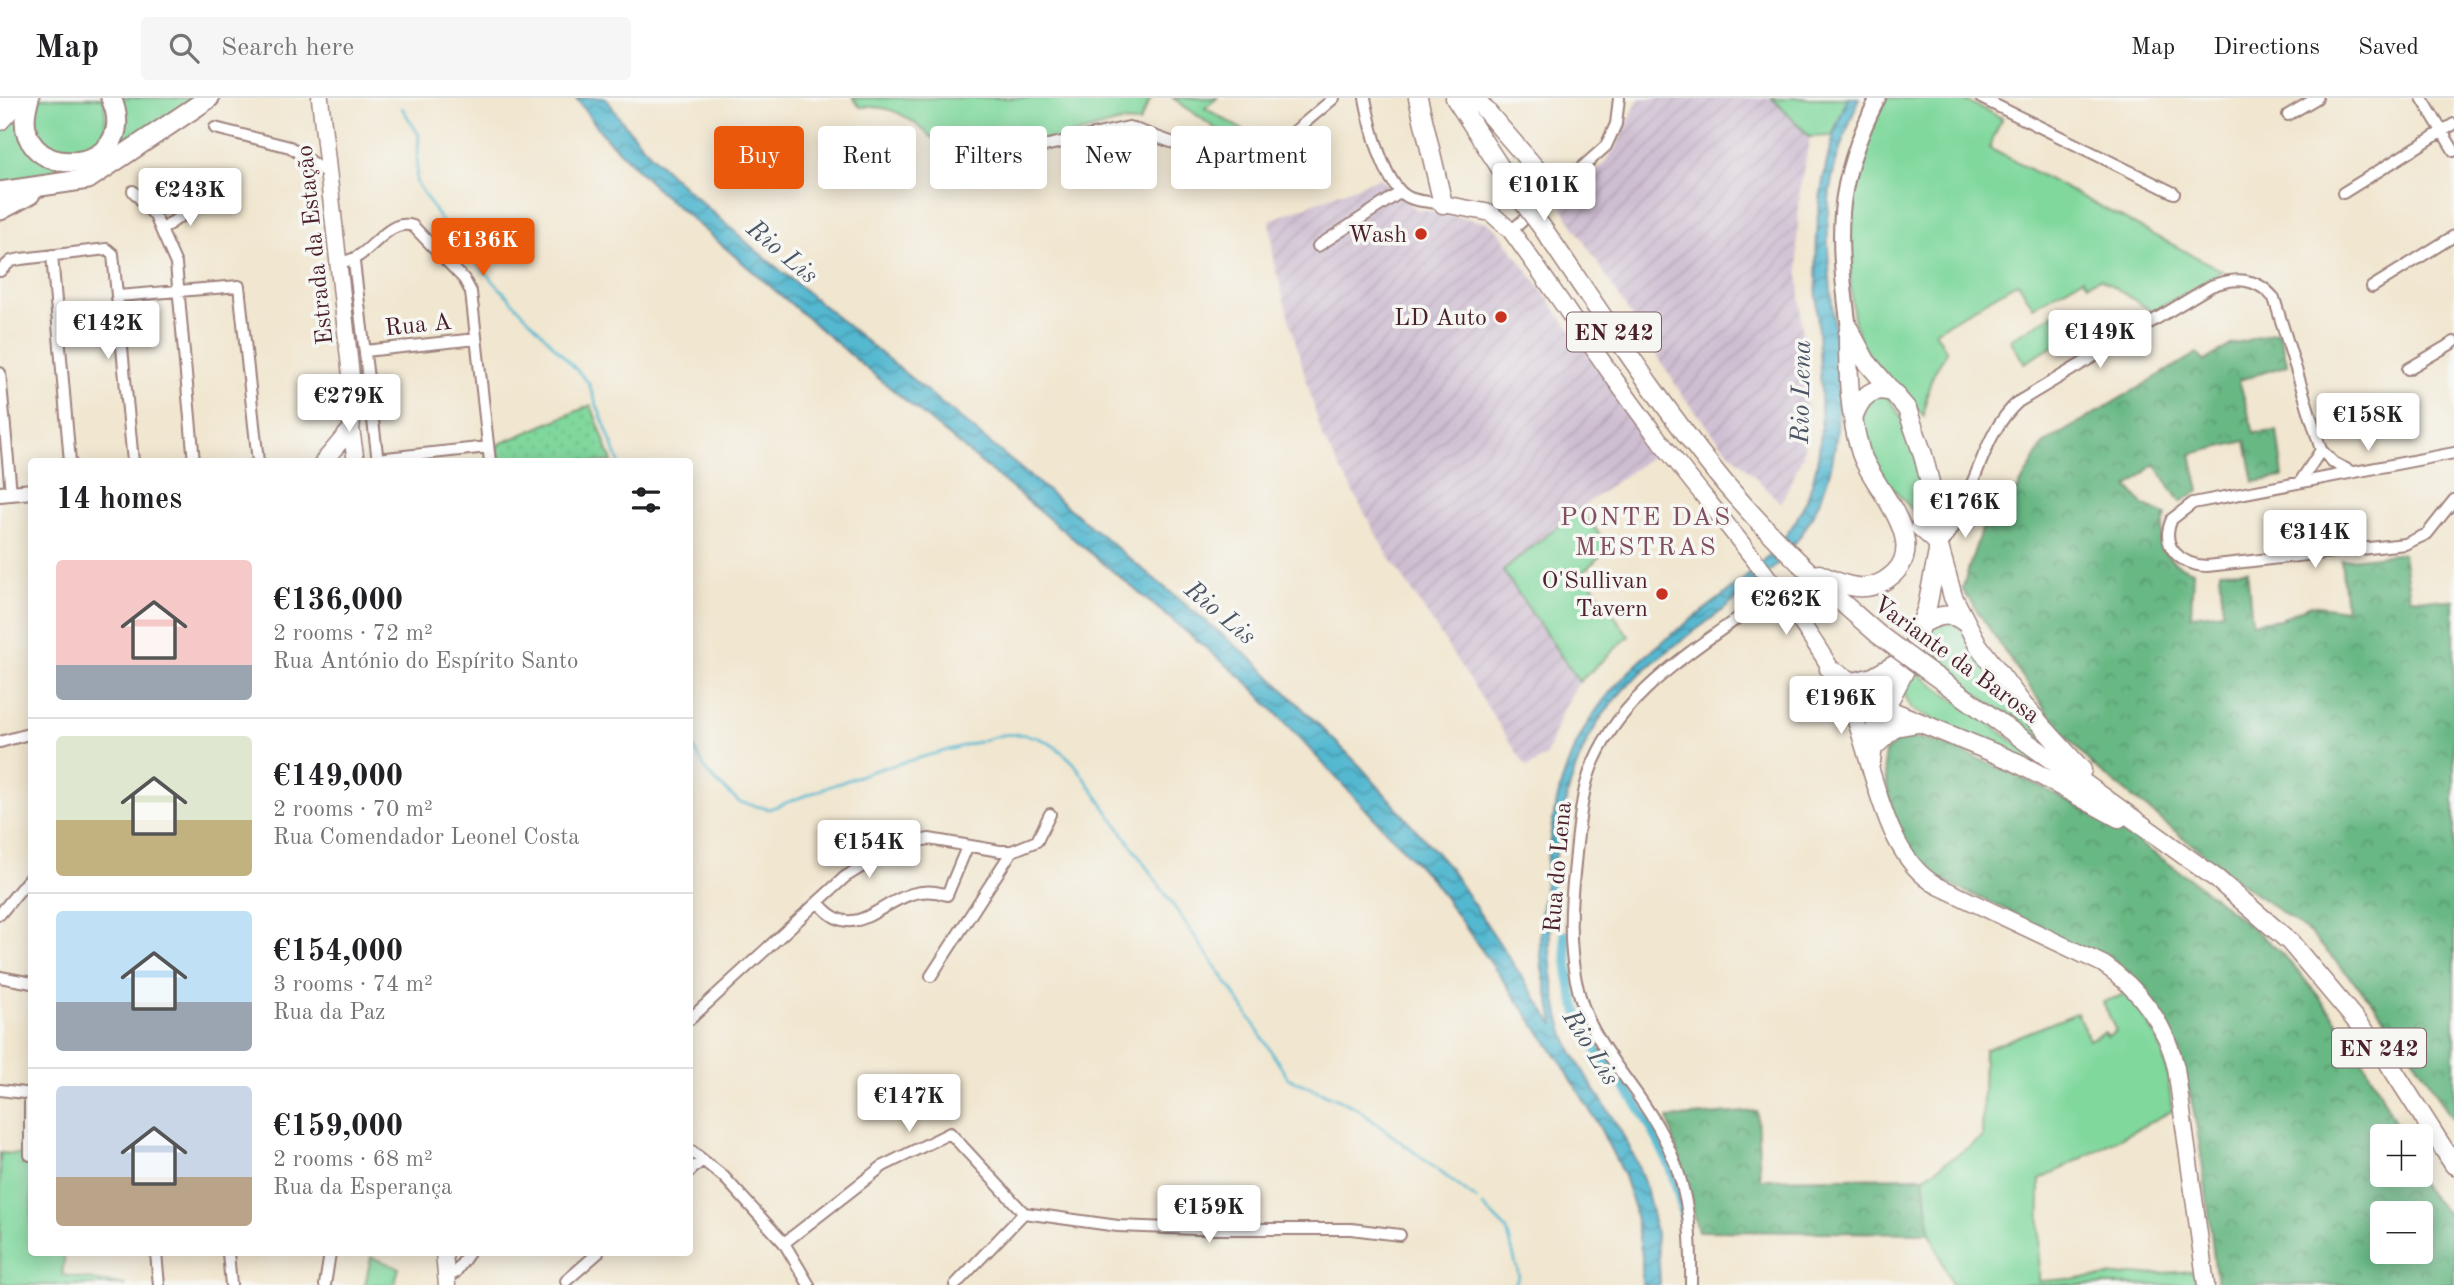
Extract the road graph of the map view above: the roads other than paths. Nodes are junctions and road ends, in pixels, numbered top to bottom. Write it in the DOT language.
graph roads {
  1 [pos="4,98"];
  2 [pos="21,98"];
  3 [pos="29,98"];
  4 [pos="111,98"];
  5 [pos="209,98"];
  6 [pos="320,98"];
  7 [pos="1334,98"];
  8 [pos="1365,98"];
  9 [pos="1418,98"];
  10 [pos="1446,98"];
  11 [pos="1455,98"];
  12 [pos="1475,98"];
  13 [pos="1619,98"];
  14 [pos="1878,98"];
  15 [pos="1981,98"];
  16 [pos="2317,98"];
  17 [pos="2422,98"];
  18 [pos="0,102"];
  19 [pos="2288,115"];
  20 [pos="0,121"];
  21 [pos="2454,124"];
  22 [pos="215,128"];
  23 [pos="2442,131"];
  24 [pos="1047,145"];
  25 [pos="2454,151"];
  26 [pos="1496,163"];
  27 [pos="329,175"];
  28 [pos="56,185"];
  29 [pos="133,191"];
  30 [pos="0,192"];
  31 [pos="1401,192"];
  32 [pos="1556,192"];
  33 [pos="2174,193"];
  34 [pos="2343,193"];
  35 [pos="200,202"];
  36 [pos="1443,204"];
  37 [pos="0,209"];
  38 [pos="163,229"];
  39 [pos="1511,231"];
  40 [pos="2454,236"];
  41 [pos="1318,246"];
  42 [pos="52,255"];
  43 [pos="347,262"];
  44 [pos="0,271"];
  45 [pos="2372,286"];
  46 [pos="181,290"];
  47 [pos="118,296"];
  48 [pos="1849,329"];
  49 [pos="476,339"];
  50 [pos="2454,342"];
  51 [pos="365,351"];
  52 [pos="2408,369"];
  53 [pos="0,373"];
  54 [pos="1896,394"];
  55 [pos="1852,421"];
  56 [pos="351,429"];
  57 [pos="488,447"];
  58 [pos="2321,450"];
  59 [pos="2454,453"];
  60 [pos="70,458"];
  61 [pos="133,458"];
  62 [pos="194,458"];
  63 [pos="258,458"];
  64 [pos="325,458"];
  65 [pos="327,458"];
  66 [pos="352,458"];
  67 [pos="356,458"];
  68 [pos="378,458"];
  69 [pos="395,458"];
  70 [pos="489,458"];
  71 [pos="1863,460"];
  72 [pos="2352,472"];
  73 [pos="2300,482"];
  74 [pos="28,491"];
  75 [pos="5,494"];
  76 [pos="2454,500"];
  77 [pos="1946,514"];
  78 [pos="1920,527"];
  79 [pos="1938,543"];
  80 [pos="1809,572"];
  81 [pos="1774,588"];
  82 [pos="1964,622"];
  83 [pos="1922,624"];
  84 [pos="1908,635"];
  85 [pos="1896,664"];
  86 [pos="1829,669"];
  87 [pos="1849,686"];
  88 [pos="1885,706"];
  89 [pos="1918,723"];
  90 [pos="28,734"];
  91 [pos="0,742"];
  92 [pos="1871,756"];
  93 [pos="2121,808"];
  94 [pos="1050,814"];
  95 [pos="2163,839"];
  96 [pos="967,847"];
  97 [pos="1012,852"];
  98 [pos="28,880"];
  99 [pos="818,902"];
  100 [pos="0,914"];
  101 [pos="2290,942"];
  102 [pos="931,976"];
  103 [pos="0,977"];
  104 [pos="28,982"];
  105 [pos="693,1017"];
  106 [pos="0,1090"];
  107 [pos="28,1093"];
  108 [pos="2454,1147"];
  109 [pos="693,1153"];
  110 [pos="701,1161"];
  111 [pos="2454,1165"];
  112 [pos="693,1168"];
  113 [pos="1024,1213"];
  114 [pos="1400,1235"];
  115 [pos="784,1243"];
  116 [pos="156,1256"];
  117 [pos="228,1256"];
  118 [pos="330,1256"];
  119 [pos="444,1256"];
  120 [pos="466,1256"];
  121 [pos="595,1256"];
  122 [pos="447,1281"];
  123 [pos="566,1281"];
  124 [pos="159,1285"];
  125 [pos="231,1285"];
  126 [pos="325,1285"];
  127 [pos="809,1285"];
  128 [pos="955,1285"];
  129 [pos="1691,1285"];
  130 [pos="2206,1285"];
  1 -- 18 [label="main road"];
  2 -- 20 [label="main road"];
  3 -- 4 [label="highway"];
  5 -- 28 [label="highway"];
  6 -- 27 [label="main road, Estrada da Estação"];
  7 -- 24 [label="street"];
  8 -- 31 [label="street"];
  9 -- 36 [label="main road"];
  10 -- 26 [label="main road, Variante da Barosa / EN 242"];
  11 -- 26 [label="main road, Variante da Barosa / EN 242"];
  12 -- 32 [label="main road"];
  13 -- 32 [label="street"];
  14 -- 48 [label="street"];
  15 -- 33 [label="street"];
  16 -- 19 [label="street"];
  17 -- 23 [label="street"];
  21 -- 23 [label="street"];
  22 -- 27 [label="street"];
  23 -- 25 [label="street"];
  23 -- 34 [label="street"];
  26 -- 80 [label="main road, Variante da Barosa / EN 242, bridge"];
  27 -- 43 [label="main road, Estrada da Estação"];
  28 -- 30 [label="highway"];
  28 -- 37 [label="highway"];
  29 -- 38 [label="street"];
  31 -- 36 [label="street"];
  31 -- 41 [label="street"];
  32 -- 39 [label="street"];
  35 -- 38 [label="street"];
  36 -- 39 [label="main road, EN 242"];
  38 -- 46 [label="street"];
  39 -- 81 [label="main road, EN 242"];
  40 -- 45 [label="street"];
  42 -- 44 [label="street"];
  42 -- 47 [label="street"];
  42 -- 60 [label="street"];
  43 -- 49 [label="street"];
  43 -- 51 [label="street"];
  43 -- 56 [label="main road, Estrada da Estação"];
  46 -- 47 [label="street"];
  46 -- 62 [label="street"];
  46 -- 63 [label="street"];
  47 -- 61 [label="street"];
  48 -- 54 [label="main road"];
  48 -- 55 [label="main road"];
  49 -- 51 [label="street, Rua A"];
  49 -- 57 [label="street"];
  50 -- 52 [label="street"];
  51 -- 68 [label="street"];
  53 -- 75 [label="street"];
  54 -- 55 [label="main road"];
  54 -- 77 [label="main road"];
  55 -- 71 [label="main road"];
  56 -- 64 [label="main road, Estrada da Estação"];
  56 -- 67 [label="main road, Estrada da Estação"];
  57 -- 69 [label="street"];
  57 -- 70 [label="street"];
  58 -- 72 [label="street"];
  58 -- 73 [label="street"];
  58 -- 77 [label="street"];
  59 -- 72 [label="street"];
  65 -- 66 [label="main road, Estrada da Estação"];
  71 -- 78 [label="main road"];
  71 -- 80 [label="main road"];
  72 -- 73 [label="street"];
  73 -- 76 [label="street"];
  74 -- 75 [label="street"];
  77 -- 79 [label="main road"];
  78 -- 79 [label="main road"];
  78 -- 84 [label="main road"];
  79 -- 82 [label="main road"];
  79 -- 83 [label="main road"];
  80 -- 93 [label="main road, Variante da Barosa / EN 242, bridge"];
  81 -- 86 [label="main road, EN 242"];
  81 -- 129 [label="street, Rua do Lena"];
  82 -- 83 [label="main road"];
  82 -- 93 [label="main road"];
  83 -- 84 [label="main road"];
  83 -- 88 [label="main road"];
  84 -- 85 [label="main road"];
  85 -- 87 [label="main road"];
  85 -- 88 [label="main road"];
  86 -- 87 [label="main road"];
  87 -- 88 [label="main road"];
  87 -- 92 [label="main road"];
  88 -- 89 [label="main road"];
  88 -- 92 [label="main road"];
  89 -- 92 [label="main road"];
  89 -- 95 [label="main road"];
  90 -- 91 [label="street"];
  92 -- 130 [label="main road"];
  93 -- 95 [label="main road, Variante da Barosa / EN 242"];
  94 -- 97 [label="street"];
  95 -- 101 [label="main road, Variante da Barosa / EN 242"];
  96 -- 97 [label="street"];
  96 -- 99 [label="street"];
  96 -- 99 [label="street"];
  97 -- 102 [label="street"];
  98 -- 100 [label="street"];
  99 -- 105 [label="street"];
  101 -- 108 [label="main road, Variante da Barosa / EN 242"];
  101 -- 111 [label="main road, Variante da Barosa / EN 242"];
  103 -- 104 [label="street"];
  106 -- 107 [label="street"];
  109 -- 110 [label="street"];
  110 -- 112 [label="street"];
  110 -- 115 [label="street"];
  113 -- 114 [label="street"];
  113 -- 115 [label="street"];
  113 -- 128 [label="street"];
  115 -- 127 [label="street"];
  116 -- 124 [label="street"];
  117 -- 125 [label="street"];
  118 -- 126 [label="street"];
  119 -- 122 [label="main road"];
  120 -- 122 [label="street"];
  121 -- 123 [label="street"];
}
